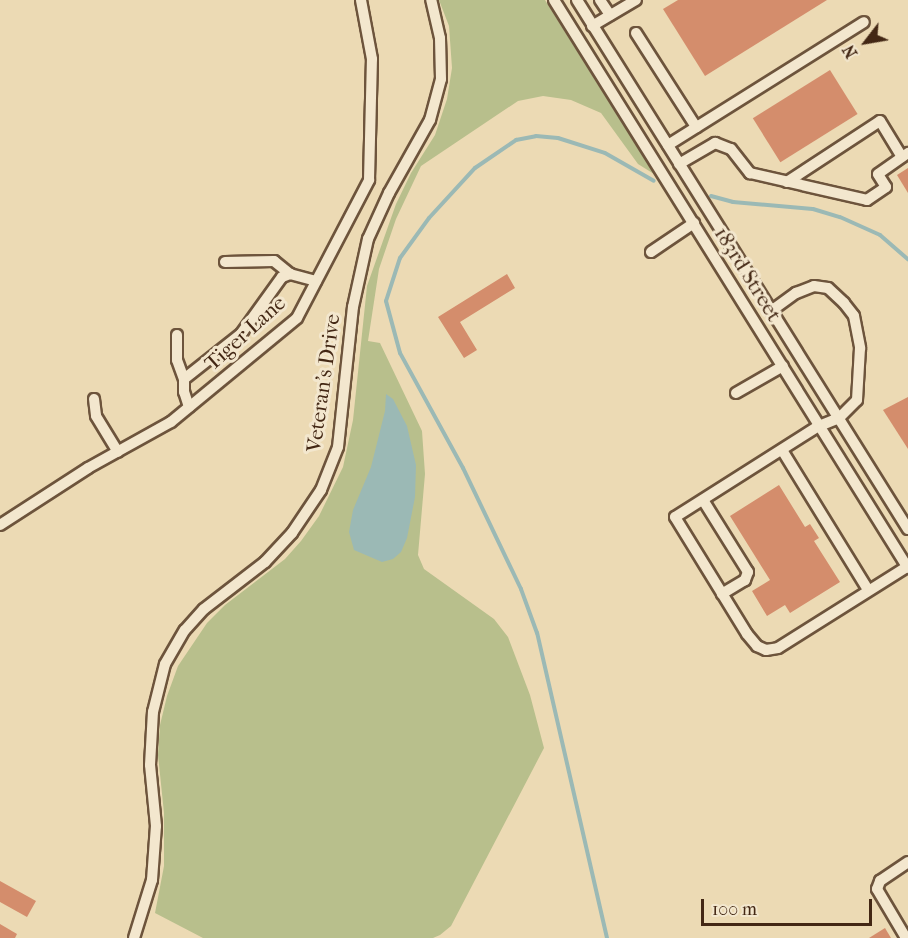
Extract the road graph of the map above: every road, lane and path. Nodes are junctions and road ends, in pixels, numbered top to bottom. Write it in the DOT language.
graph roads {
  1 [pos="361,0"];
  2 [pos="431,0"];
  3 [pos="554,0"];
  4 [pos="577,0"];
  5 [pos="600,0"];
  6 [pos="636,0"];
  7 [pos="610,15"];
  8 [pos="864,22"];
  9 [pos="592,26"];
  10 [pos="636,33"];
  11 [pos="696,127"];
  12 [pos="668,145"];
  13 [pos="905,155"];
  14 [pos="679,164"];
  15 [pos="787,182"];
  16 [pos="694,223"];
  17 [pos="651,252"];
  18 [pos="225,262"];
  19 [pos="290,274"];
  20 [pos="316,281"];
  21 [pos="771,311"];
  22 [pos="177,335"];
  23 [pos="783,366"];
  24 [pos="184,379"];
  25 [pos="736,393"];
  26 [pos="94,399"];
  27 [pos="189,407"];
  28 [pos="839,418"];
  29 [pos="820,426"];
  30 [pos="782,450"];
  31 [pos="118,452"];
  32 [pos="703,500"];
  33 [pos="0,525"];
  34 [pos="908,529"];
  35 [pos="908,567"];
  36 [pos="868,590"];
  37 [pos="722,594"];
  38 [pos="908,862"];
  39 [pos="135,938"];
  40 [pos="906,938"];
  1 -- 20 [label="street, Tiger Lane"];
  2 -- 39 [label="street, Veteran's Drive"];
  3 -- 16 [label="street, 183rd Street"];
  4 -- 9 [label="street, 183rd Street"];
  5 -- 7 [label="street"];
  6 -- 7 [label="street"];
  7 -- 9 [label="street"];
  8 -- 11 [label="street"];
  9 -- 12 [label="street, 183rd Street"];
  10 -- 11 [label="street"];
  11 -- 12 [label="street"];
  12 -- 14 [label="street, 183rd Street"];
  13 -- 15 [label="street"];
  13 -- 15 [label="street"];
  14 -- 15 [label="street"];
  14 -- 21 [label="street, 183rd Street"];
  16 -- 17 [label="street"];
  16 -- 23 [label="street, 183rd Street"];
  18 -- 19 [label="street"];
  19 -- 20 [label="street"];
  19 -- 24 [label="street"];
  20 -- 27 [label="street, Tiger Lane"];
  21 -- 28 [label="street, 183rd Street"];
  21 -- 28 [label="street"];
  22 -- 24 [label="street"];
  23 -- 25 [label="street"];
  23 -- 29 [label="street, 183rd Street"];
  24 -- 27 [label="street"];
  26 -- 31 [label="street"];
  27 -- 31 [label="street, Tiger Lane"];
  28 -- 29 [label="street"];
  28 -- 34 [label="street, 183rd Street"];
  29 -- 30 [label="street"];
  29 -- 35 [label="street, 183rd Street"];
  30 -- 32 [label="street"];
  30 -- 36 [label="street"];
  31 -- 33 [label="street, Tiger Lane"];
  32 -- 37 [label="street"];
  32 -- 37 [label="street"];
  35 -- 36 [label="street"];
  36 -- 37 [label="street"];
  38 -- 40 [label="street"];
}
